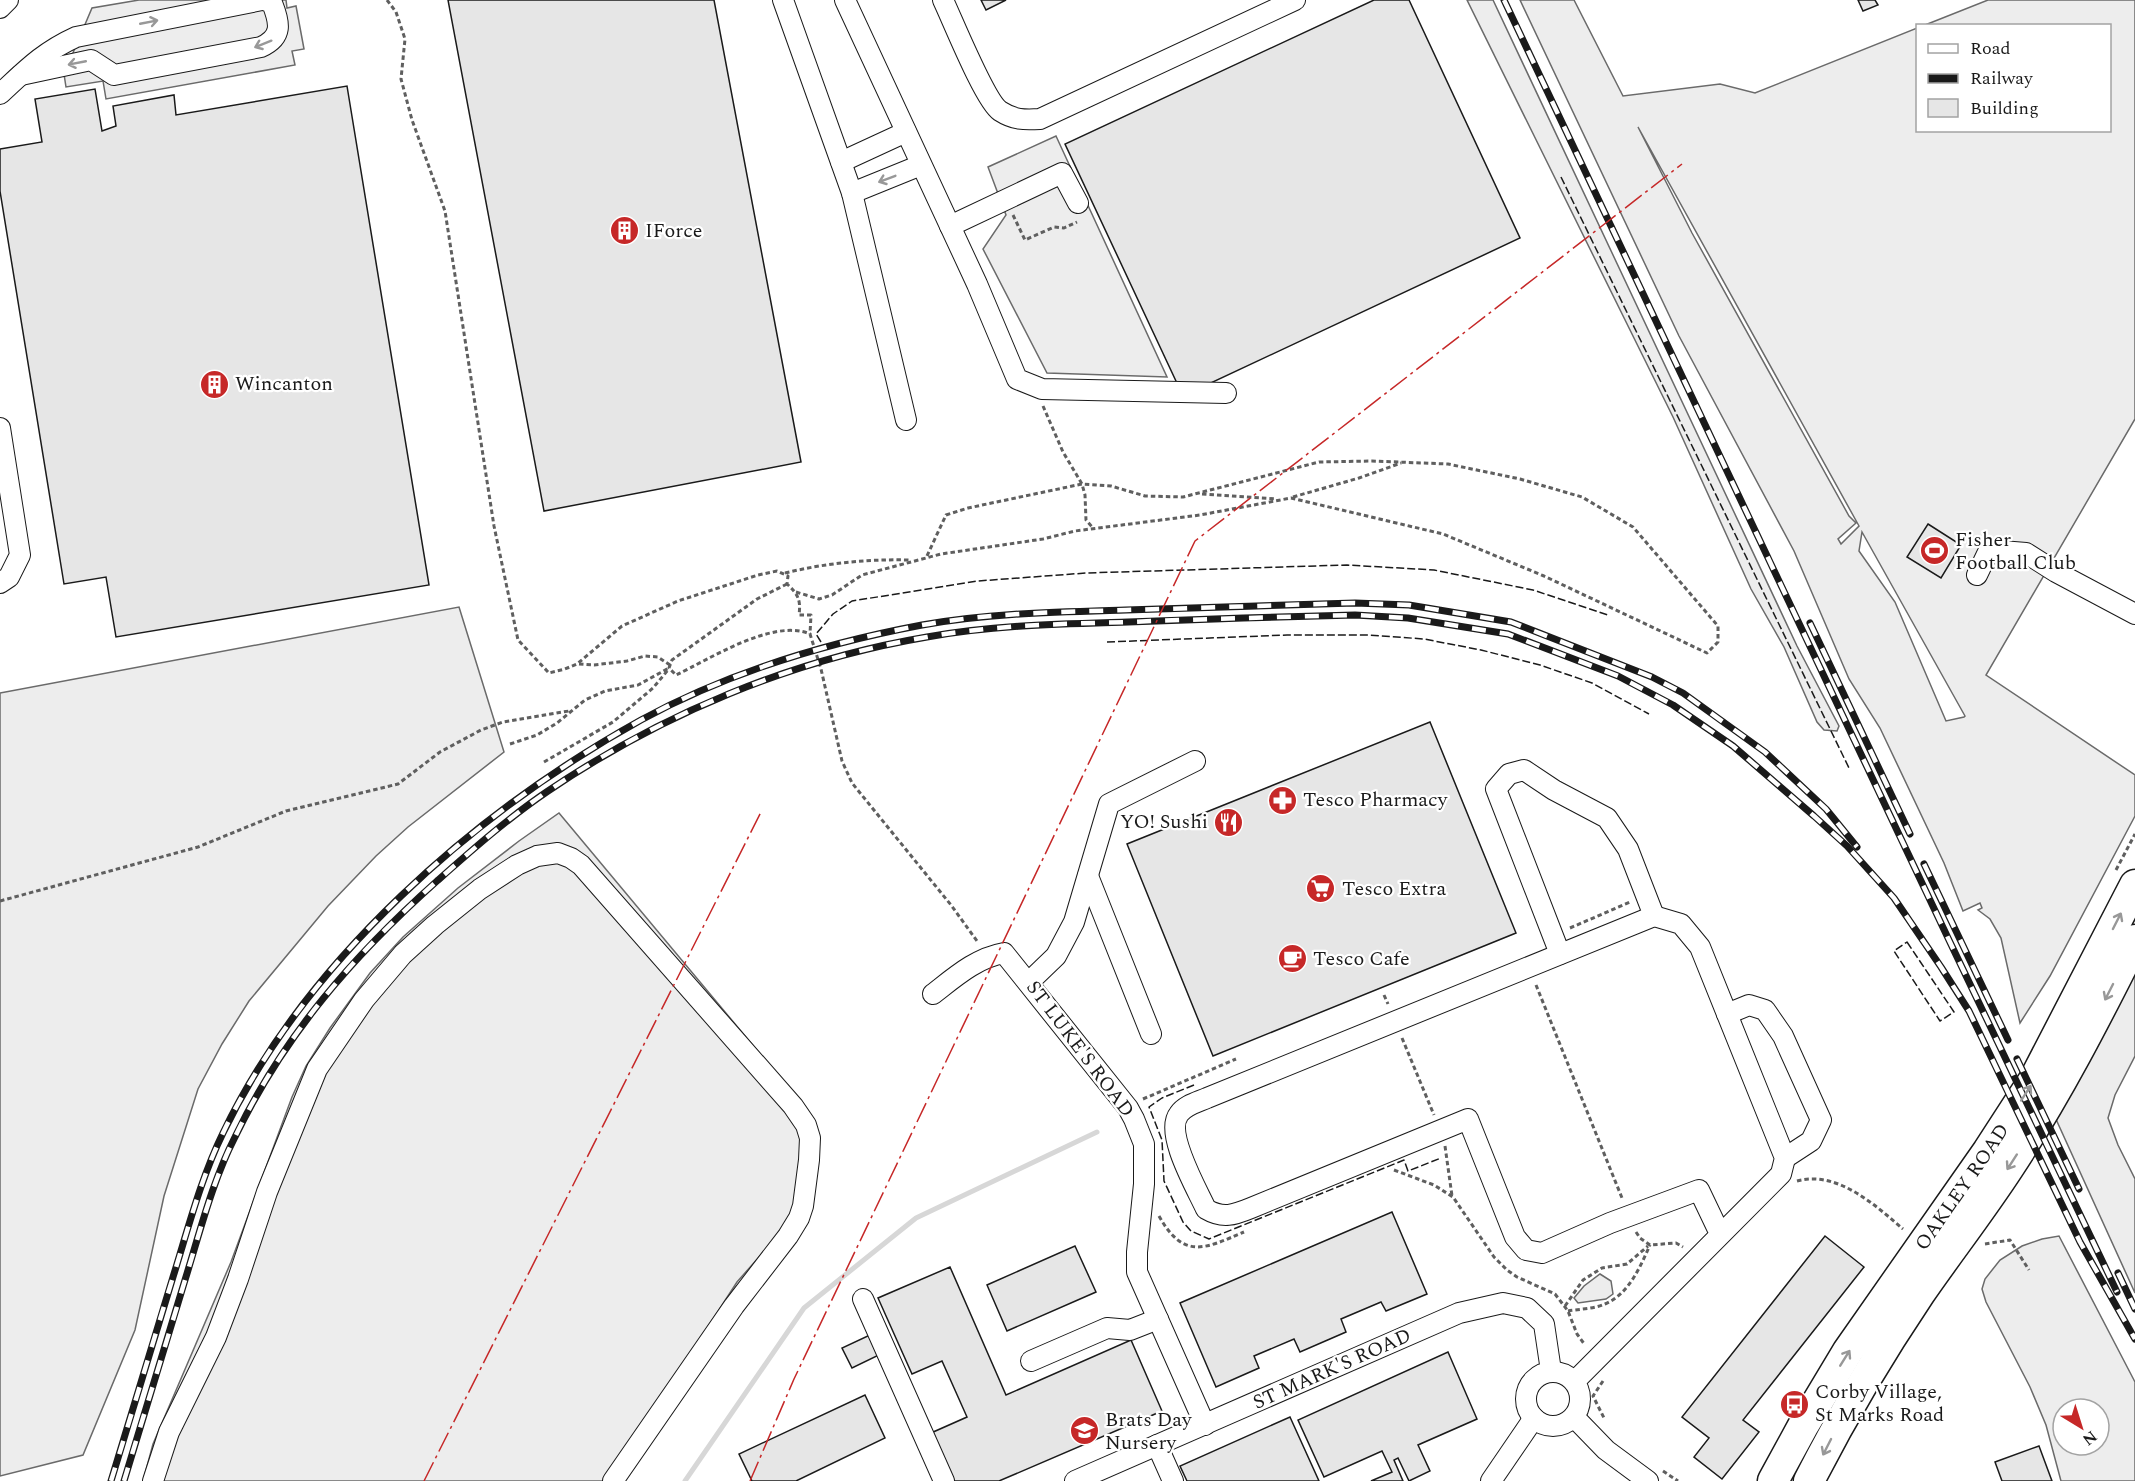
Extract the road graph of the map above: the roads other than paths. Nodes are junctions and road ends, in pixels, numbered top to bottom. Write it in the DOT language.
graph roads {
  1 [pos="8,0"];
  2 [pos="263,0"];
  3 [pos="783,0"];
  4 [pos="845,0"];
  5 [pos="943,0"];
  6 [pos="1295,0"];
  7 [pos="0,8"];
  8 [pos="21,75"];
  9 [pos="0,94"];
  10 [pos="906,132"];
  11 [pos="841,162"];
  12 [pos="921,165"];
  13 [pos="852,193"];
  14 [pos="1078,212"];
  15 [pos="950,226"];
  16 [pos="1226,393"];
  17 [pos="906,420"];
  18 [pos="0,428"];
  19 [pos="1977,574"];
  20 [pos="0,583"];
  21 [pos="2135,614"];
  22 [pos="1195,761"];
  23 [pos="1088,876"];
  24 [pos="2135,885"];
  25 [pos="1654,916"];
  26 [pos="2135,940"];
  27 [pos="1560,954"];
  28 [pos="1029,982"];
  29 [pos="933,994"];
  30 [pos="1727,1014"];
  31 [pos="1151,1034"];
  32 [pos="1785,1158"];
  33 [pos="1720,1234"];
  34 [pos="863,1299"];
  35 [pos="1158,1319"];
  36 [pos="1031,1361"];
  37 [pos="1551,1371"];
  38 [pos="1575,1381"];
  39 [pos="1574,1417"];
  40 [pos="1534,1418"];
  41 [pos="1205,1425"];
  42 [pos="1157,1445"];
  43 [pos="1654,1474"];
  44 [pos="153,1481"];
  45 [pos="613,1481"];
  46 [pos="945,1481"];
  47 [pos="1075,1481"];
  48 [pos="1173,1481"];
  49 [pos="1491,1481"];
  50 [pos="1773,1481"];
  51 [pos="1809,1481"];
  1 -- 7 [label="street"];
  8 -- 2 [label="street, one-way"];
  2 -- 8 [label="street, one-way"];
  3 -- 11 [label="street"];
  4 -- 10 [label="street"];
  5 -- 6 [label="street"];
  8 -- 9 [label="street"];
  10 -- 11 [label="street"];
  10 -- 12 [label="street"];
  11 -- 13 [label="street"];
  12 -- 13 [label="street, one-way"];
  12 -- 15 [label="street"];
  13 -- 17 [label="street"];
  14 -- 15 [label="street"];
  15 -- 16 [label="street"];
  18 -- 20 [label="street"];
  19 -- 21 [label="street"];
  22 -- 23 [label="street"];
  23 -- 28 [label="street"];
  23 -- 31 [label="street"];
  50 -- 24 [label="highway, OAKLEY ROAD, one-way"];
  25 -- 27 [label="street"];
  25 -- 27 [label="street"];
  25 -- 30 [label="street"];
  26 -- 51 [label="highway, OAKLEY ROAD, one-way"];
  27 -- 33 [label="street"];
  28 -- 29 [label="street, ST LUKE'S ROAD"];
  28 -- 35 [label="street, ST LUKE'S ROAD"];
  30 -- 32 [label="street"];
  30 -- 32 [label="street"];
  32 -- 33 [label="street"];
  33 -- 38 [label="street"];
  34 -- 46 [label="street"];
  35 -- 36 [label="street"];
  35 -- 41 [label="street, ST LUKE'S ROAD"];
  37 -- 38 [label="street"];
  37 -- 40 [label="street"];
  37 -- 41 [label="street, ST MARK'S ROAD"];
  38 -- 39 [label="street"];
  39 -- 40 [label="street"];
  39 -- 43 [label="street"];
  40 -- 49 [label="street"];
  41 -- 42 [label="street, ST MARK'S ROAD"];
  42 -- 47 [label="street, ST MARK'S ROAD"];
  42 -- 48 [label="street"];
  44 -- 45 [label="street"];
}
